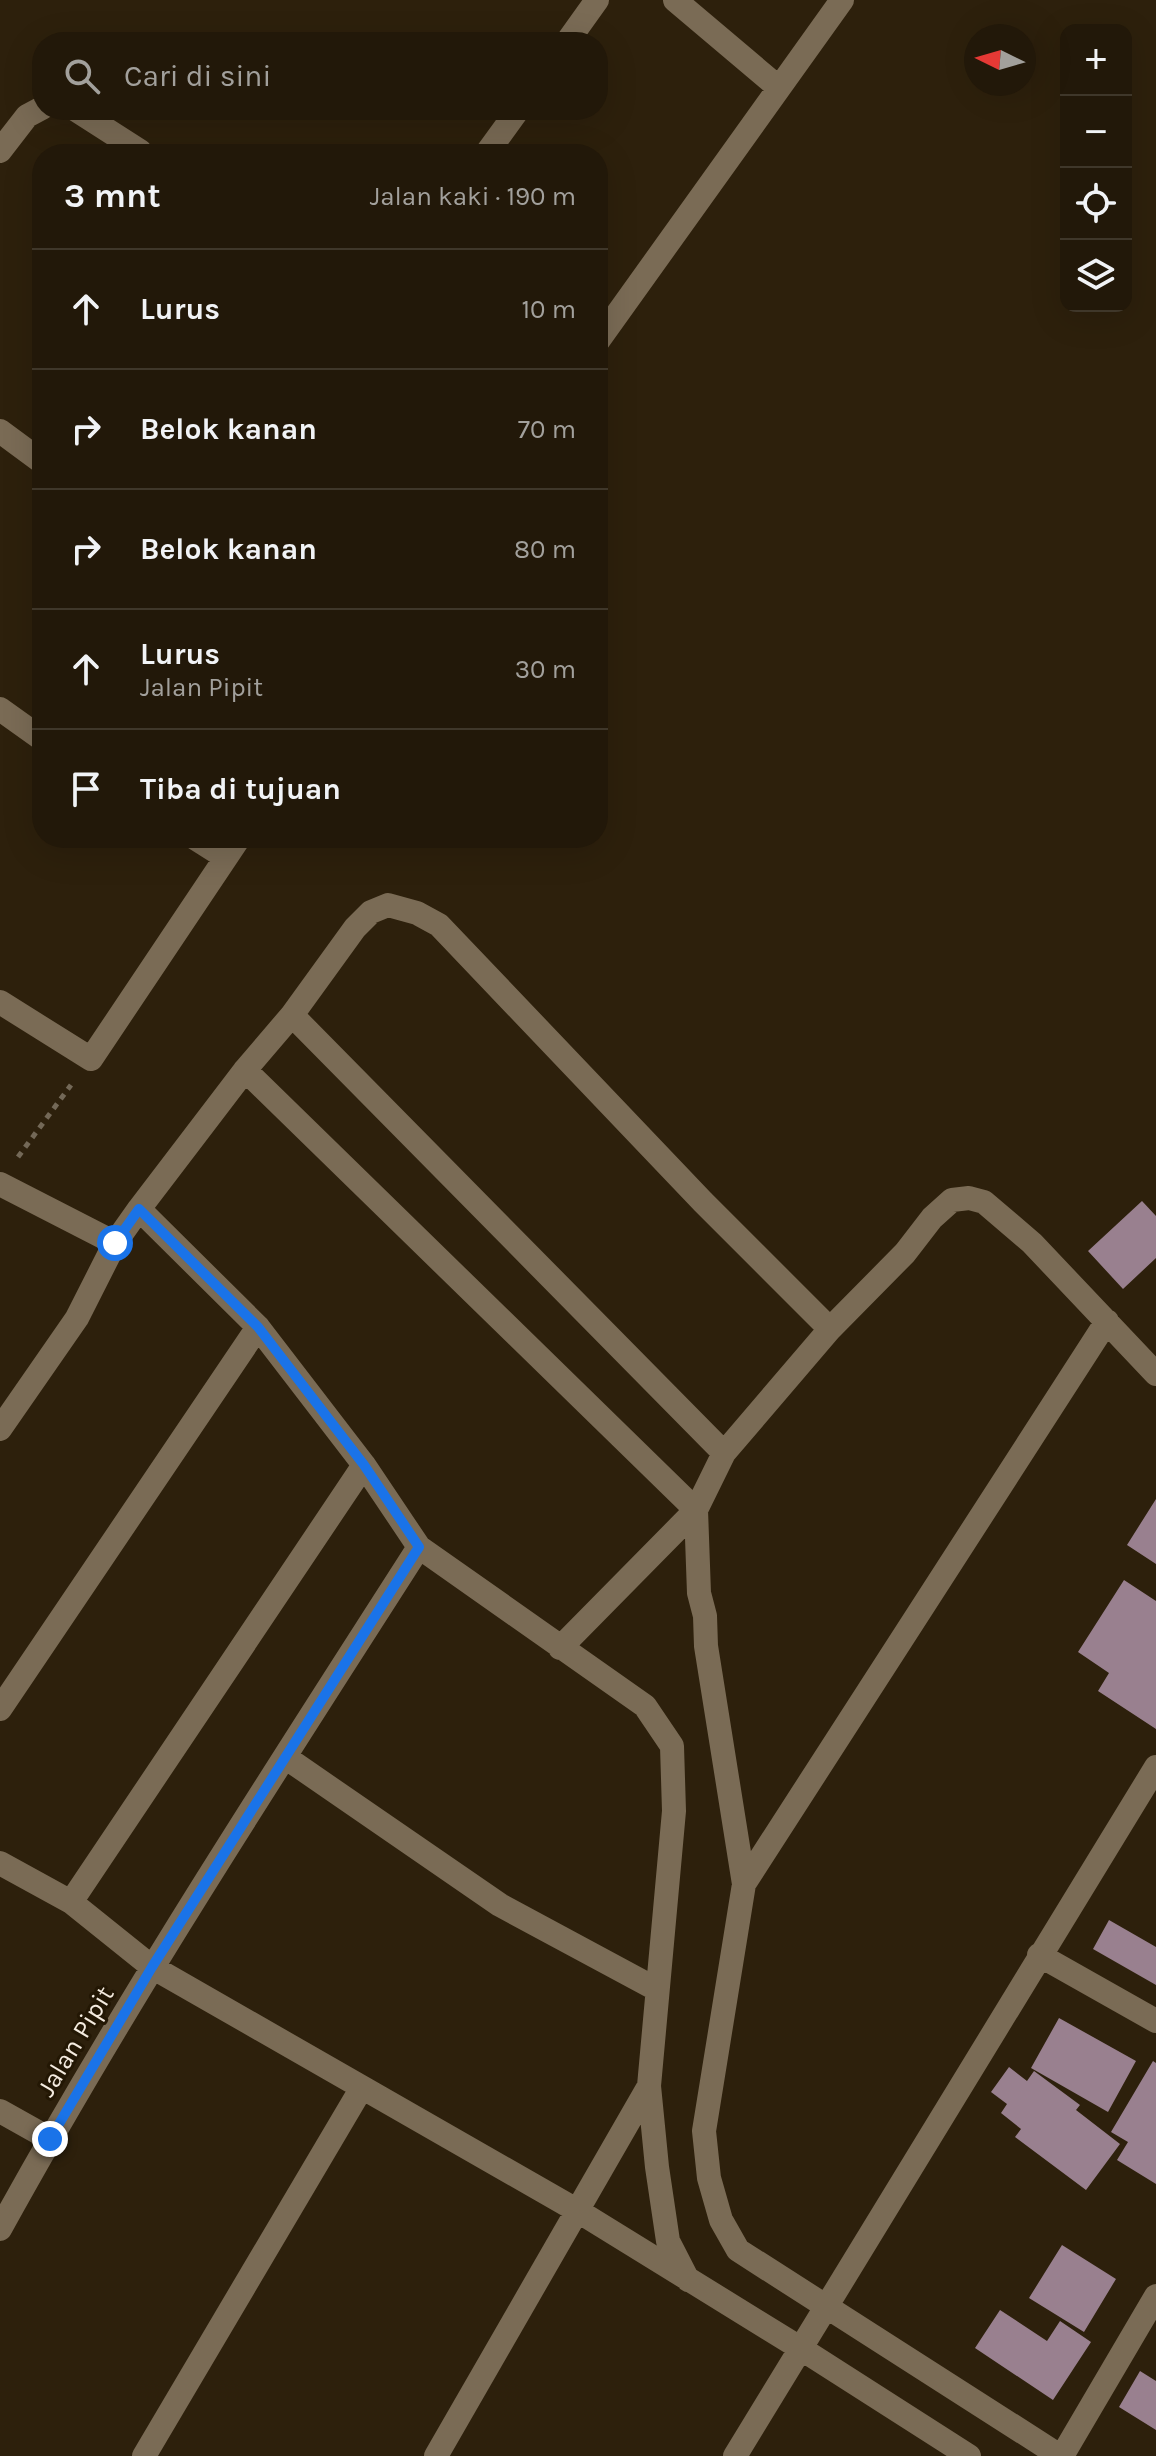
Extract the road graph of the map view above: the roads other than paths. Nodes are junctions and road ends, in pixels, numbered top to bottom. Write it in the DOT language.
graph roads {
  1 [pos="597,0"];
  2 [pos="675,0"];
  3 [pos="842,0"];
  4 [pos="574,32"];
  5 [pos="779,88"];
  6 [pos="32,113"];
  7 [pos="92,120"];
  8 [pos="511,120"];
  9 [pos="129,144"];
  10 [pos="493,144"];
  11 [pos="0,151"];
  12 [pos="608,327"];
  13 [pos="0,431"];
  14 [pos="32,455"];
  15 [pos="0,709"];
  16 [pos="32,732"];
  17 [pos="232,848"];
  18 [pos="0,1002"];
  19 [pos="292,1015"];
  20 [pos="245,1070"];
  21 [pos="0,1184"];
  22 [pos="139,1209"];
  23 [pos="115,1243"];
  24 [pos="1107,1321"];
  25 [pos="258,1327"];
  26 [pos="830,1329"];
  27 [pos="1156,1374"];
  28 [pos="5,1414"];
  29 [pos="724,1453"];
  30 [pos="364,1465"];
  31 [pos="696,1510"];
  32 [pos="419,1547"];
  33 [pos="560,1648"];
  34 [pos="0,1709"];
  35 [pos="285,1757"];
  36 [pos="1156,1767"];
  37 [pos="0,1863"];
  38 [pos="744,1884"];
  39 [pos="71,1902"];
  40 [pos="1039,1955"];
  41 [pos="152,1967"];
  42 [pos="656,1989"];
  43 [pos="1156,2021"];
  44 [pos="649,2086"];
  45 [pos="361,2089"];
  46 [pos="0,2111"];
  47 [pos="50,2139"];
  48 [pos="578,2211"];
  49 [pos="0,2229"];
  50 [pos="688,2280"];
  51 [pos="1156,2296"];
  52 [pos="825,2306"];
  53 [pos="800,2348"];
  54 [pos="144,2456"];
  55 [pos="436,2456"];
  56 [pos="735,2456"];
  57 [pos="969,2456"];
  58 [pos="1061,2456"];
  1 -- 4 [label="street"];
  2 -- 5 [label="street"];
  3 -- 5 [label="street"];
  5 -- 12 [label="street"];
  6 -- 11 [label="street"];
  7 -- 9 [label="street"];
  8 -- 10 [label="street"];
  13 -- 14 [label="street"];
  15 -- 16 [label="street"];
  17 -- 18 [label="street"];
  19 -- 20 [label="street"];
  19 -- 26 [label="street"];
  19 -- 29 [label="street"];
  20 -- 22 [label="street"];
  20 -- 31 [label="street"];
  21 -- 23 [label="street"];
  22 -- 23 [label="street"];
  22 -- 25 [label="street"];
  23 -- 28 [label="street"];
  24 -- 26 [label="street"];
  24 -- 27 [label="street"];
  24 -- 38 [label="street"];
  25 -- 30 [label="street"];
  25 -- 34 [label="street"];
  26 -- 29 [label="street"];
  29 -- 31 [label="street"];
  30 -- 32 [label="street"];
  30 -- 39 [label="street"];
  31 -- 33 [label="street"];
  31 -- 38 [label="street"];
  32 -- 33 [label="street"];
  32 -- 35 [label="street, Jalan Pipit"];
  33 -- 42 [label="street"];
  35 -- 41 [label="street, Jalan Pipit"];
  35 -- 42 [label="street"];
  36 -- 40 [label="street"];
  37 -- 39 [label="street"];
  38 -- 52 [label="street"];
  39 -- 41 [label="street"];
  40 -- 43 [label="street"];
  40 -- 52 [label="street"];
  41 -- 45 [label="street"];
  41 -- 47 [label="street, Jalan Pipit"];
  42 -- 44 [label="street"];
  44 -- 48 [label="street"];
  44 -- 50 [label="street"];
  45 -- 48 [label="street"];
  45 -- 54 [label="street"];
  46 -- 47 [label="street"];
  47 -- 49 [label="street, Jalan Pipit"];
  48 -- 50 [label="street"];
  48 -- 55 [label="street"];
  50 -- 53 [label="street"];
  51 -- 58 [label="street"];
  52 -- 53 [label="street"];
  52 -- 58 [label="street"];
  53 -- 56 [label="street"];
  53 -- 57 [label="street"];
}
